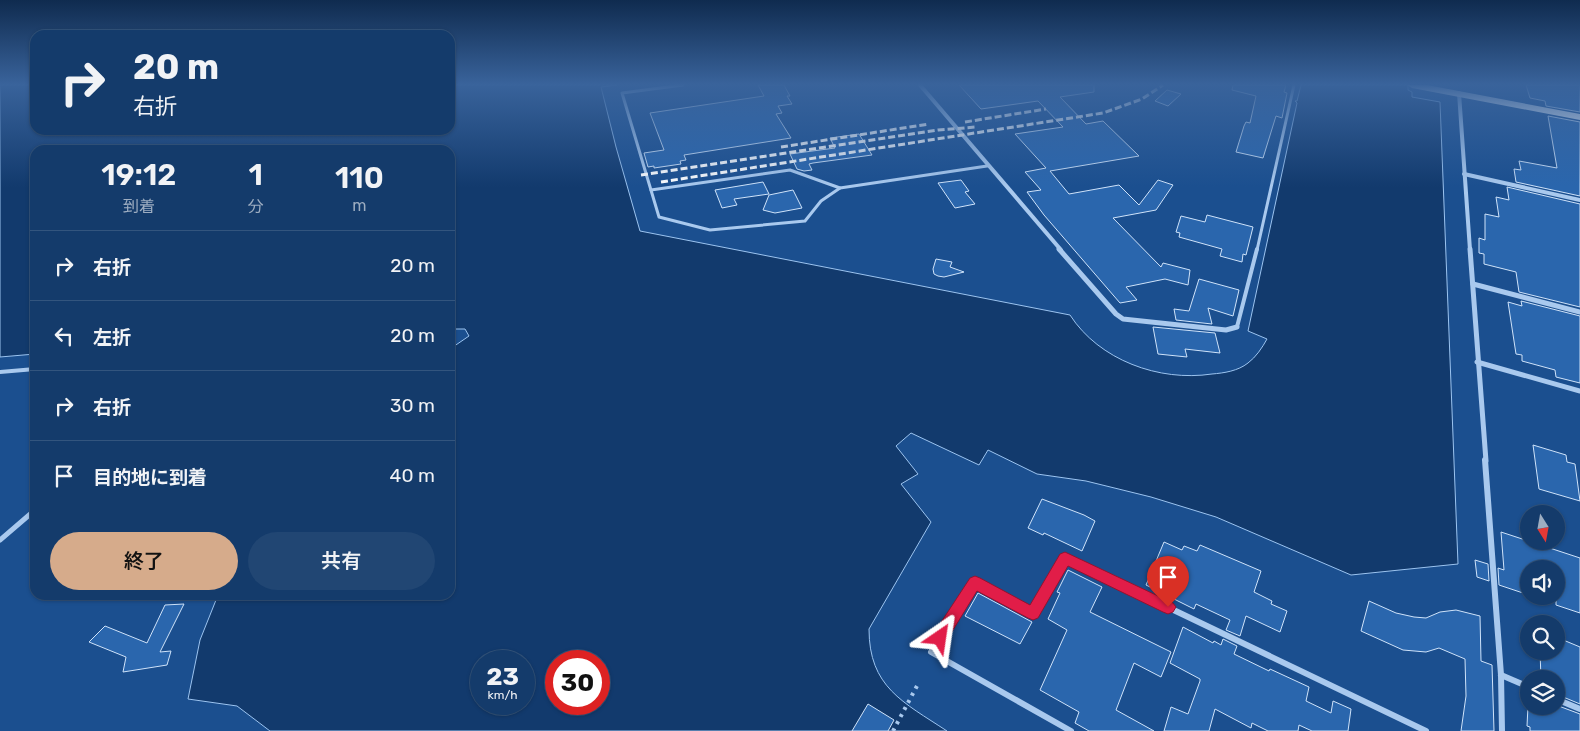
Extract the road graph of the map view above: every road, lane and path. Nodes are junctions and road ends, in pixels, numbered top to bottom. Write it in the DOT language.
graph roads {
  1 [pos="630,119"];
  2 [pos="948,119"];
  3 [pos="1286,119"];
  4 [pos="1461,119"];
  5 [pos="987,166"];
  6 [pos="1464,174"];
  7 [pos="840,188"];
  8 [pos="651,190"];
  9 [pos="1580,200"];
  10 [pos="1473,284"];
  11 [pos="1580,312"];
  12 [pos="1237,327"];
  13 [pos="1478,362"];
  14 [pos="30,369"];
  15 [pos="0,372"];
  16 [pos="1580,391"];
  17 [pos="30,514"];
  18 [pos="0,540"];
  19 [pos="1501,675"];
  20 [pos="1520,683"];
  21 [pos="918,684"];
  22 [pos="1565,703"];
  23 [pos="1580,710"];
  24 [pos="893,731"];
  25 [pos="1072,731"];
  26 [pos="1426,731"];
  27 [pos="1502,731"];
  1 -- 8 [label="lane"];
  2 -- 5 [label="street"];
  3 -- 12 [label="lane"];
  4 -- 6 [label="street"];
  5 -- 7 [label="lane"];
  5 -- 12 [label="street"];
  6 -- 9 [label="street"];
  6 -- 10 [label="street"];
  7 -- 8 [label="lane"];
  7 -- 8 [label="lane"];
  10 -- 11 [label="street"];
  10 -- 13 [label="street"];
  13 -- 16 [label="street"];
  13 -- 19 [label="street"];
  14 -- 15 [label="lane"];
  17 -- 18 [label="lane"];
  19 -- 20 [label="street"];
  19 -- 27 [label="street"];
  21 -- 24 [label="path"];
  22 -- 23 [label="street"];
  25 -- 26 [label="street"];
}
